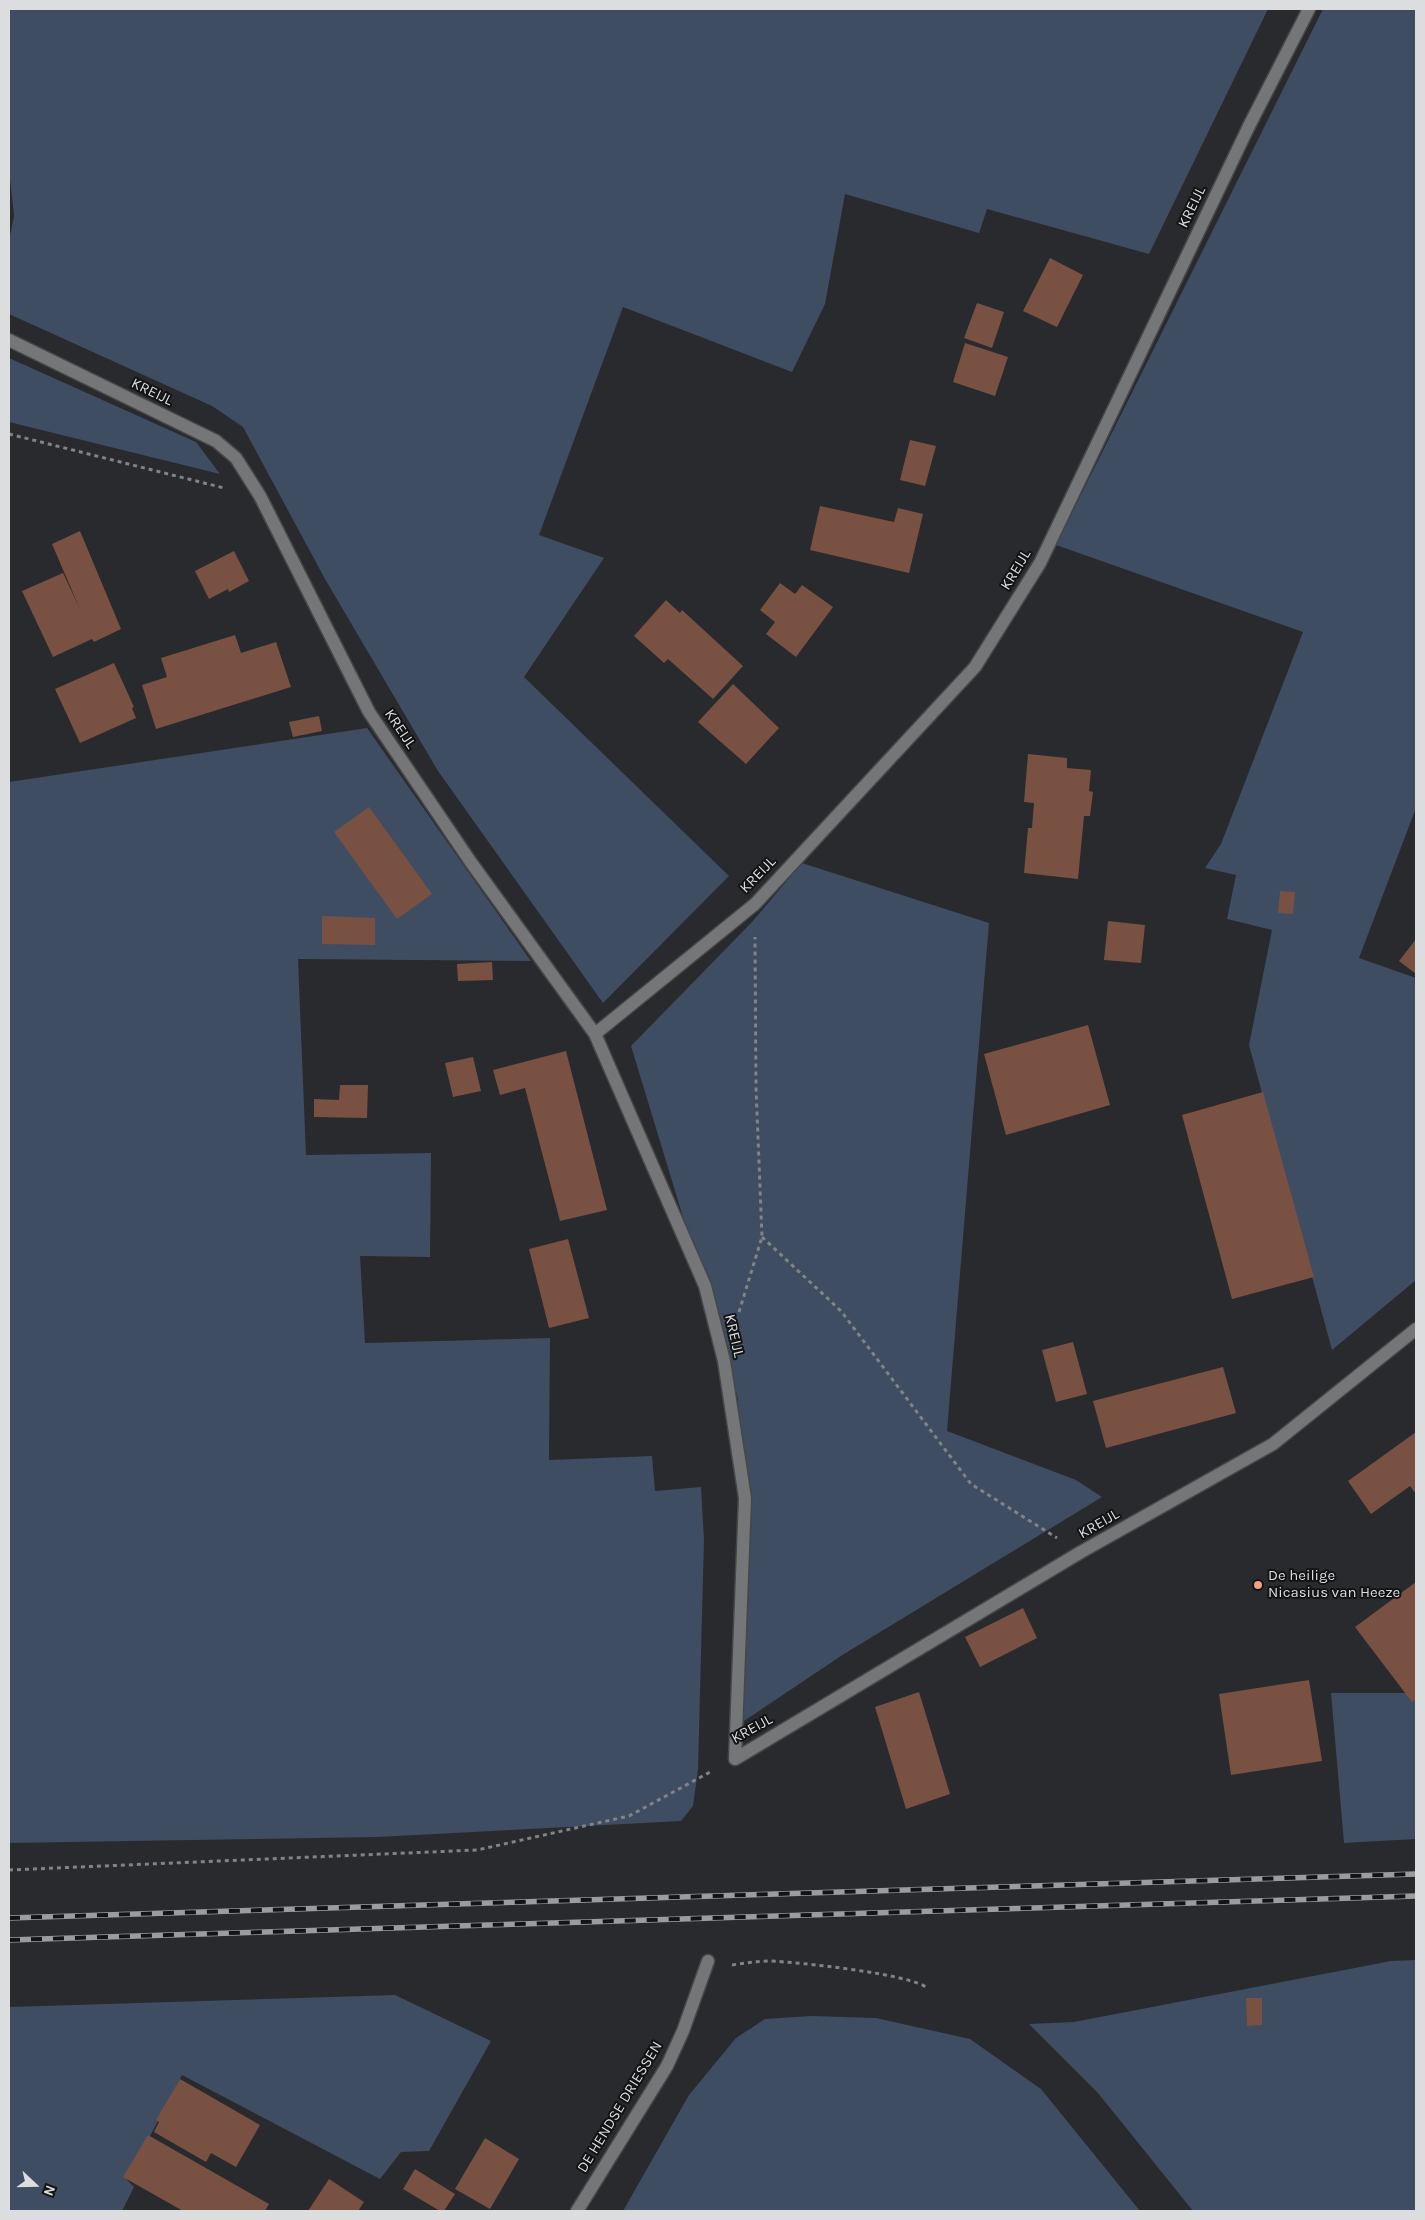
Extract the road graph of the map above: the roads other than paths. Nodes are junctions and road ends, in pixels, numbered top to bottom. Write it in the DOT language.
graph roads {
  1 [pos="1309,9"];
  2 [pos="9,340"];
  3 [pos="595,1034"];
  4 [pos="1416,1329"];
  5 [pos="706,1966"];
  6 [pos="577,2211"];
  1 -- 3 [label="street, KREIJL"];
  2 -- 3 [label="street, KREIJL"];
  3 -- 4 [label="street, KREIJL"];
  5 -- 6 [label="street, DE HENDSE DRIESSEN"];
}
